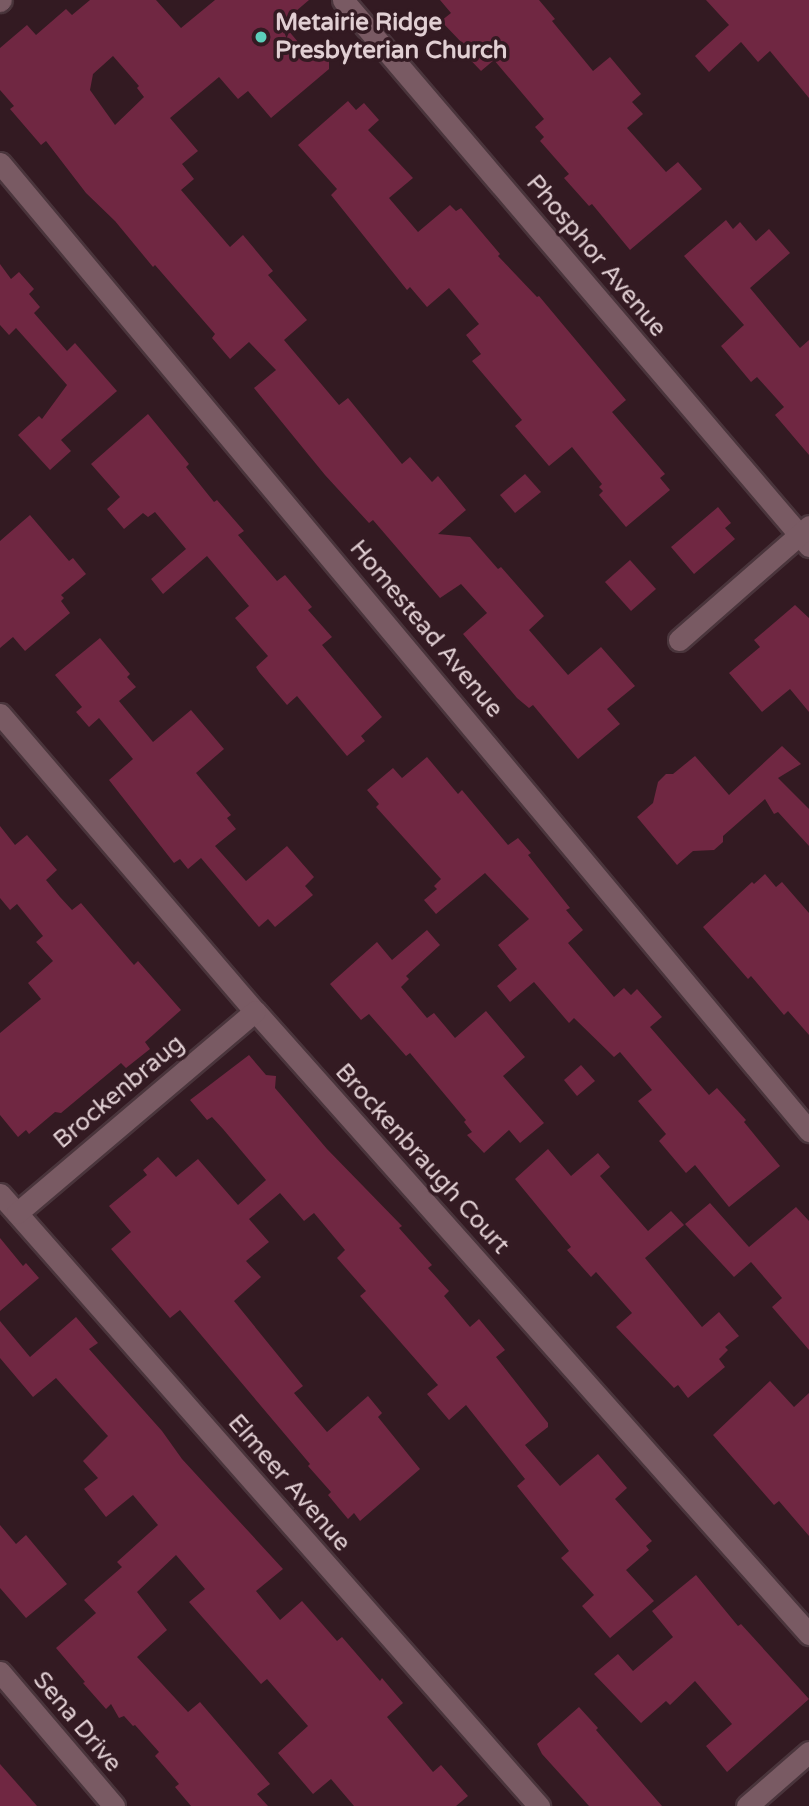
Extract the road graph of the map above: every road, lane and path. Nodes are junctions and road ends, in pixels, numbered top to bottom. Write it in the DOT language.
graph roads {
  1 [pos="343,0"];
  2 [pos="0,163"];
  3 [pos="806,536"];
  4 [pos="679,640"];
  5 [pos="0,714"];
  6 [pos="256,1011"];
  7 [pos="809,1132"];
  8 [pos="0,1194"];
  9 [pos="17,1213"];
  10 [pos="809,1634"];
  11 [pos="0,1672"];
  12 [pos="809,1752"];
  13 [pos="114,1806"];
  14 [pos="538,1806"];
  15 [pos="747,1806"];
  1 -- 3 [label="street, Phosphor Avenue"];
  2 -- 7 [label="street, Homestead Avenue"];
  3 -- 4 [label="street"];
  5 -- 6 [label="street, Brockenbraugh Court"];
  6 -- 9 [label="street, Brockenbraug"];
  6 -- 10 [label="street, Brockenbraugh Court"];
  8 -- 9 [label="street, Elmeer Avenue"];
  9 -- 14 [label="street, Elmeer Avenue"];
  11 -- 13 [label="street, Sena Drive"];
  12 -- 15 [label="street"];
}
